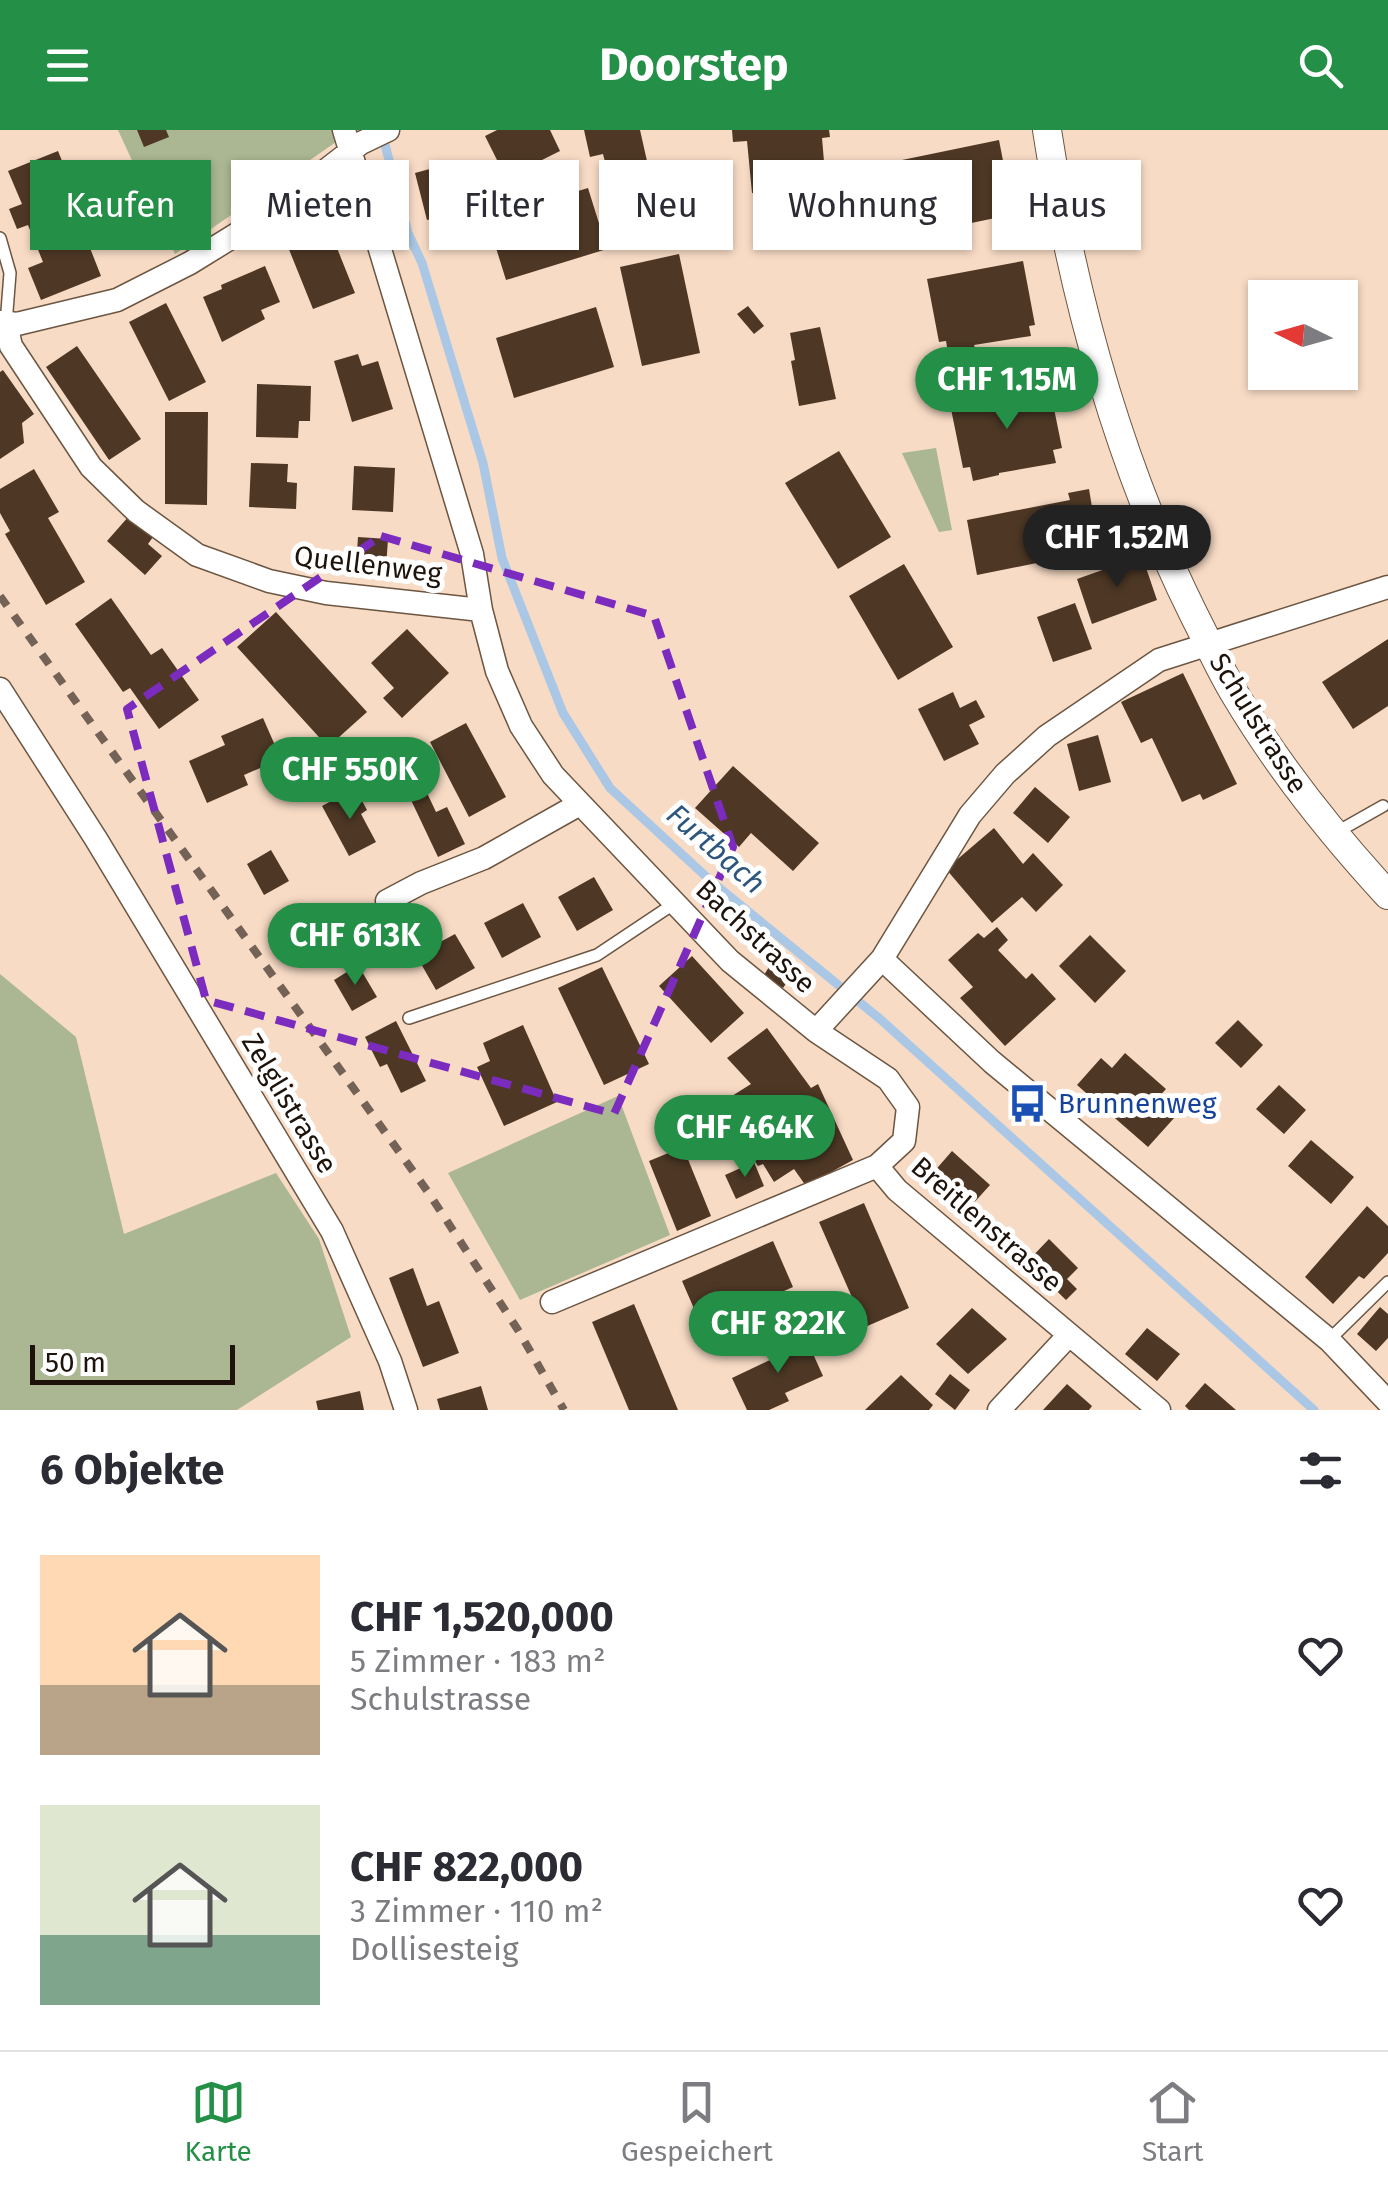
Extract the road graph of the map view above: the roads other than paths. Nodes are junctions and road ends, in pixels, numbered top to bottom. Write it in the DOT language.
graph roads {
  1 [pos="388,130"];
  2 [pos="1047,130"];
  3 [pos="352,141"];
  4 [pos="0,238"];
  5 [pos="3,323"];
  6 [pos="1388,587"];
  7 [pos="481,610"];
  8 [pos="1208,642"];
  9 [pos="0,689"];
  10 [pos="578,805"];
  11 [pos="1382,806"];
  12 [pos="1333,834"];
  13 [pos="1388,895"];
  14 [pos="387,901"];
  15 [pos="675,903"];
  16 [pos="882,959"];
  17 [pos="409,1018"];
  18 [pos="822,1024"];
  19 [pos="877,1166"];
  20 [pos="1388,1282"];
  21 [pos="552,1302"];
  22 [pos="1069,1335"];
  23 [pos="1328,1340"];
  24 [pos="1388,1402"];
  25 [pos="406,1410"];
  26 [pos="999,1410"];
  27 [pos="1160,1410"];
  1 -- 3 [label="street"];
  2 -- 8 [label="street, Schulstrasse"];
  3 -- 5 [label="street"];
  3 -- 7 [label="street, Bachstrasse"];
  4 -- 5 [label="lane"];
  5 -- 7 [label="street, Quellenweg"];
  6 -- 8 [label="street"];
  7 -- 10 [label="street, Bachstrasse"];
  8 -- 12 [label="street, Schulstrasse"];
  8 -- 16 [label="street"];
  9 -- 25 [label="street, Zelglistrasse"];
  10 -- 14 [label="street"];
  10 -- 15 [label="street, Bachstrasse"];
  11 -- 12 [label="lane"];
  12 -- 13 [label="street, Schulstrasse"];
  15 -- 17 [label="lane"];
  15 -- 18 [label="street, Bachstrasse"];
  16 -- 18 [label="street, Bachstrasse"];
  16 -- 23 [label="street"];
  18 -- 19 [label="street, Breitlenstrasse"];
  19 -- 21 [label="street"];
  19 -- 22 [label="street, Breitlenstrasse"];
  20 -- 23 [label="lane"];
  22 -- 26 [label="street"];
  22 -- 27 [label="street, Breitlenstrasse"];
  23 -- 24 [label="street"];
}
